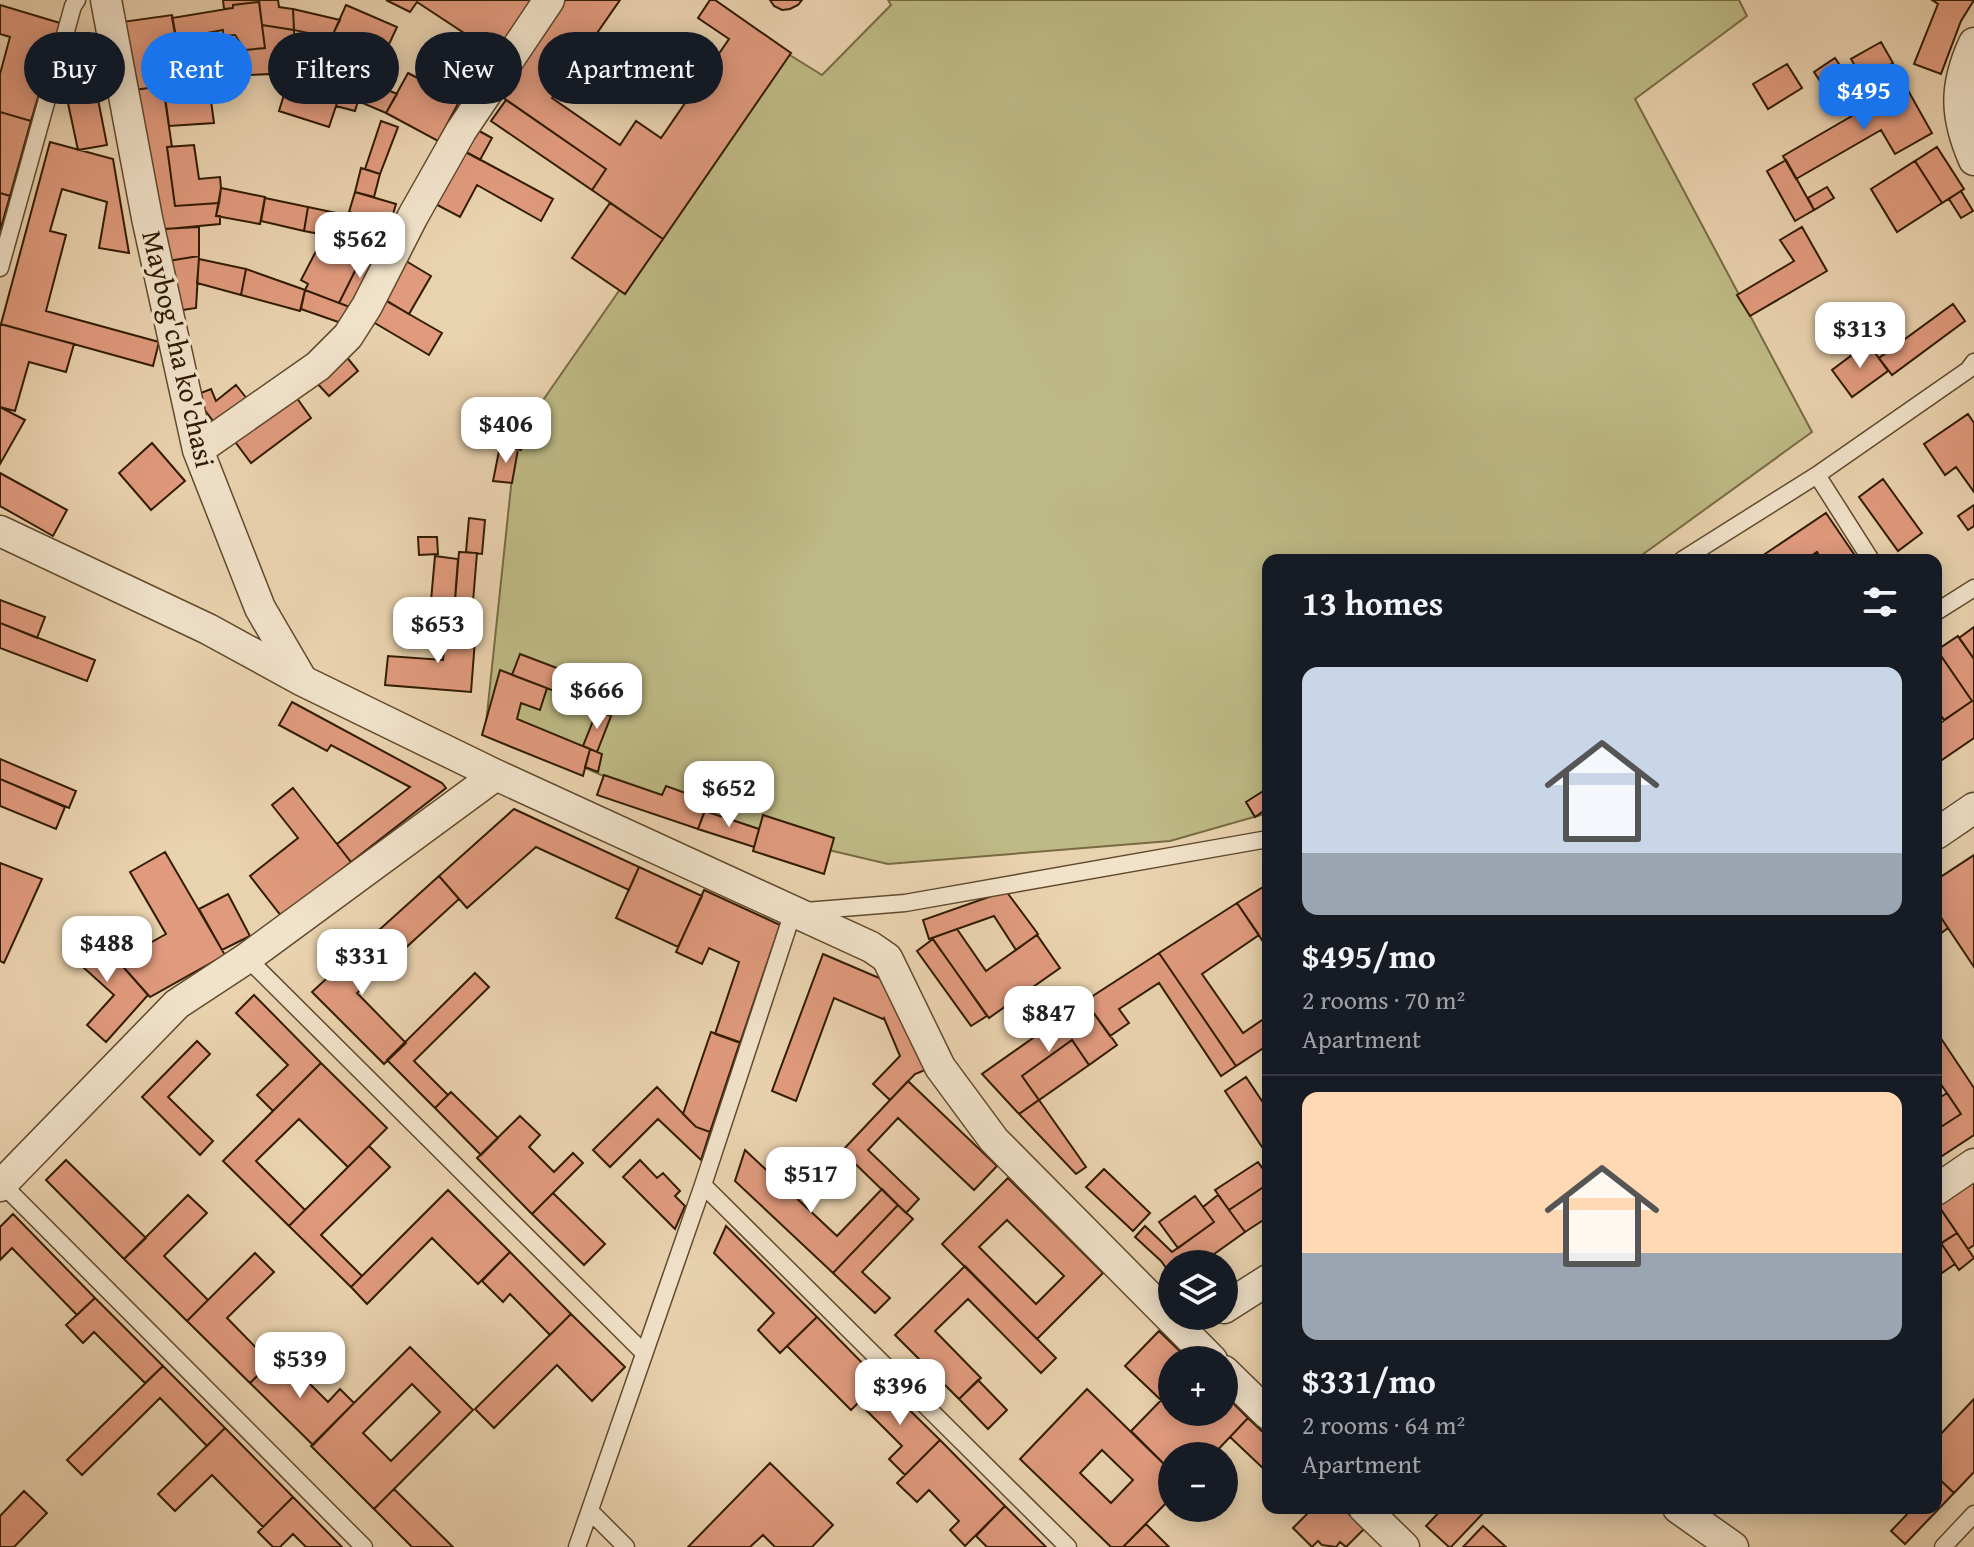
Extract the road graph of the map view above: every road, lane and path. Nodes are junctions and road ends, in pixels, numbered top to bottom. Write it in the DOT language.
graph roads {
  1 [pos="56,0"];
  2 [pos="106,0"];
  3 [pos="549,0"];
  4 [pos="75,3"];
  5 [pos="1974,43"];
  6 [pos="1974,160"];
  7 [pos="0,268"];
  8 [pos="1974,362"];
  9 [pos="198,450"];
  10 [pos="1817,475"];
  11 [pos="0,531"];
  12 [pos="1692,554"];
  13 [pos="1867,554"];
  14 [pos="1974,588"];
  15 [pos="1942,608"];
  16 [pos="303,681"];
  17 [pos="496,775"];
  18 [pos="1974,808"];
  19 [pos="1942,830"];
  20 [pos="1262,840"];
  21 [pos="793,912"];
  22 [pos="247,958"];
  23 [pos="1974,1164"];
  24 [pos="1,1185"];
  25 [pos="703,1185"];
  26 [pos="1942,1186"];
  27 [pos="1262,1284"];
  28 [pos="1238,1299"];
  29 [pos="1191,1330"];
  30 [pos="1185,1334"];
  31 [pos="1197,1346"];
  32 [pos="644,1353"];
  33 [pos="1238,1385"];
  34 [pos="1262,1408"];
  35 [pos="590,1511"];
  36 [pos="1370,1514"];
  37 [pos="1686,1514"];
  38 [pos="1974,1514"];
  39 [pos="364,1547"];
  40 [pos="577,1547"];
  41 [pos="626,1547"];
  42 [pos="1068,1547"];
  43 [pos="1404,1547"];
  44 [pos="1733,1547"];
  45 [pos="1943,1547"];
  1 -- 4 [label="lane"];
  2 -- 9 [label="street, Maybog'cha ko'chasi"];
  3 -- 9 [label="street"];
  4 -- 7 [label="lane"];
  5 -- 6 [label="street"];
  8 -- 10 [label="lane"];
  9 -- 16 [label="street, Maybog'cha ko'chasi"];
  10 -- 12 [label="lane"];
  10 -- 13 [label="lane"];
  11 -- 16 [label="street"];
  14 -- 15 [label="lane"];
  16 -- 17 [label="street"];
  17 -- 21 [label="street"];
  17 -- 22 [label="street"];
  18 -- 19 [label="street"];
  20 -- 21 [label="lane"];
  21 -- 25 [label="lane"];
  21 -- 30 [label="street"];
  22 -- 24 [label="street"];
  22 -- 32 [label="lane"];
  23 -- 26 [label="street"];
  24 -- 39 [label="lane"];
  25 -- 32 [label="lane"];
  25 -- 42 [label="lane"];
  27 -- 28 [label="street"];
  29 -- 30 [label="street"];
  30 -- 31 [label="street"];
  32 -- 35 [label="lane"];
  33 -- 34 [label="street"];
  35 -- 40 [label="lane"];
  35 -- 41 [label="lane"];
  36 -- 43 [label="street"];
  37 -- 44 [label="street"];
  38 -- 45 [label="lane"];
}
